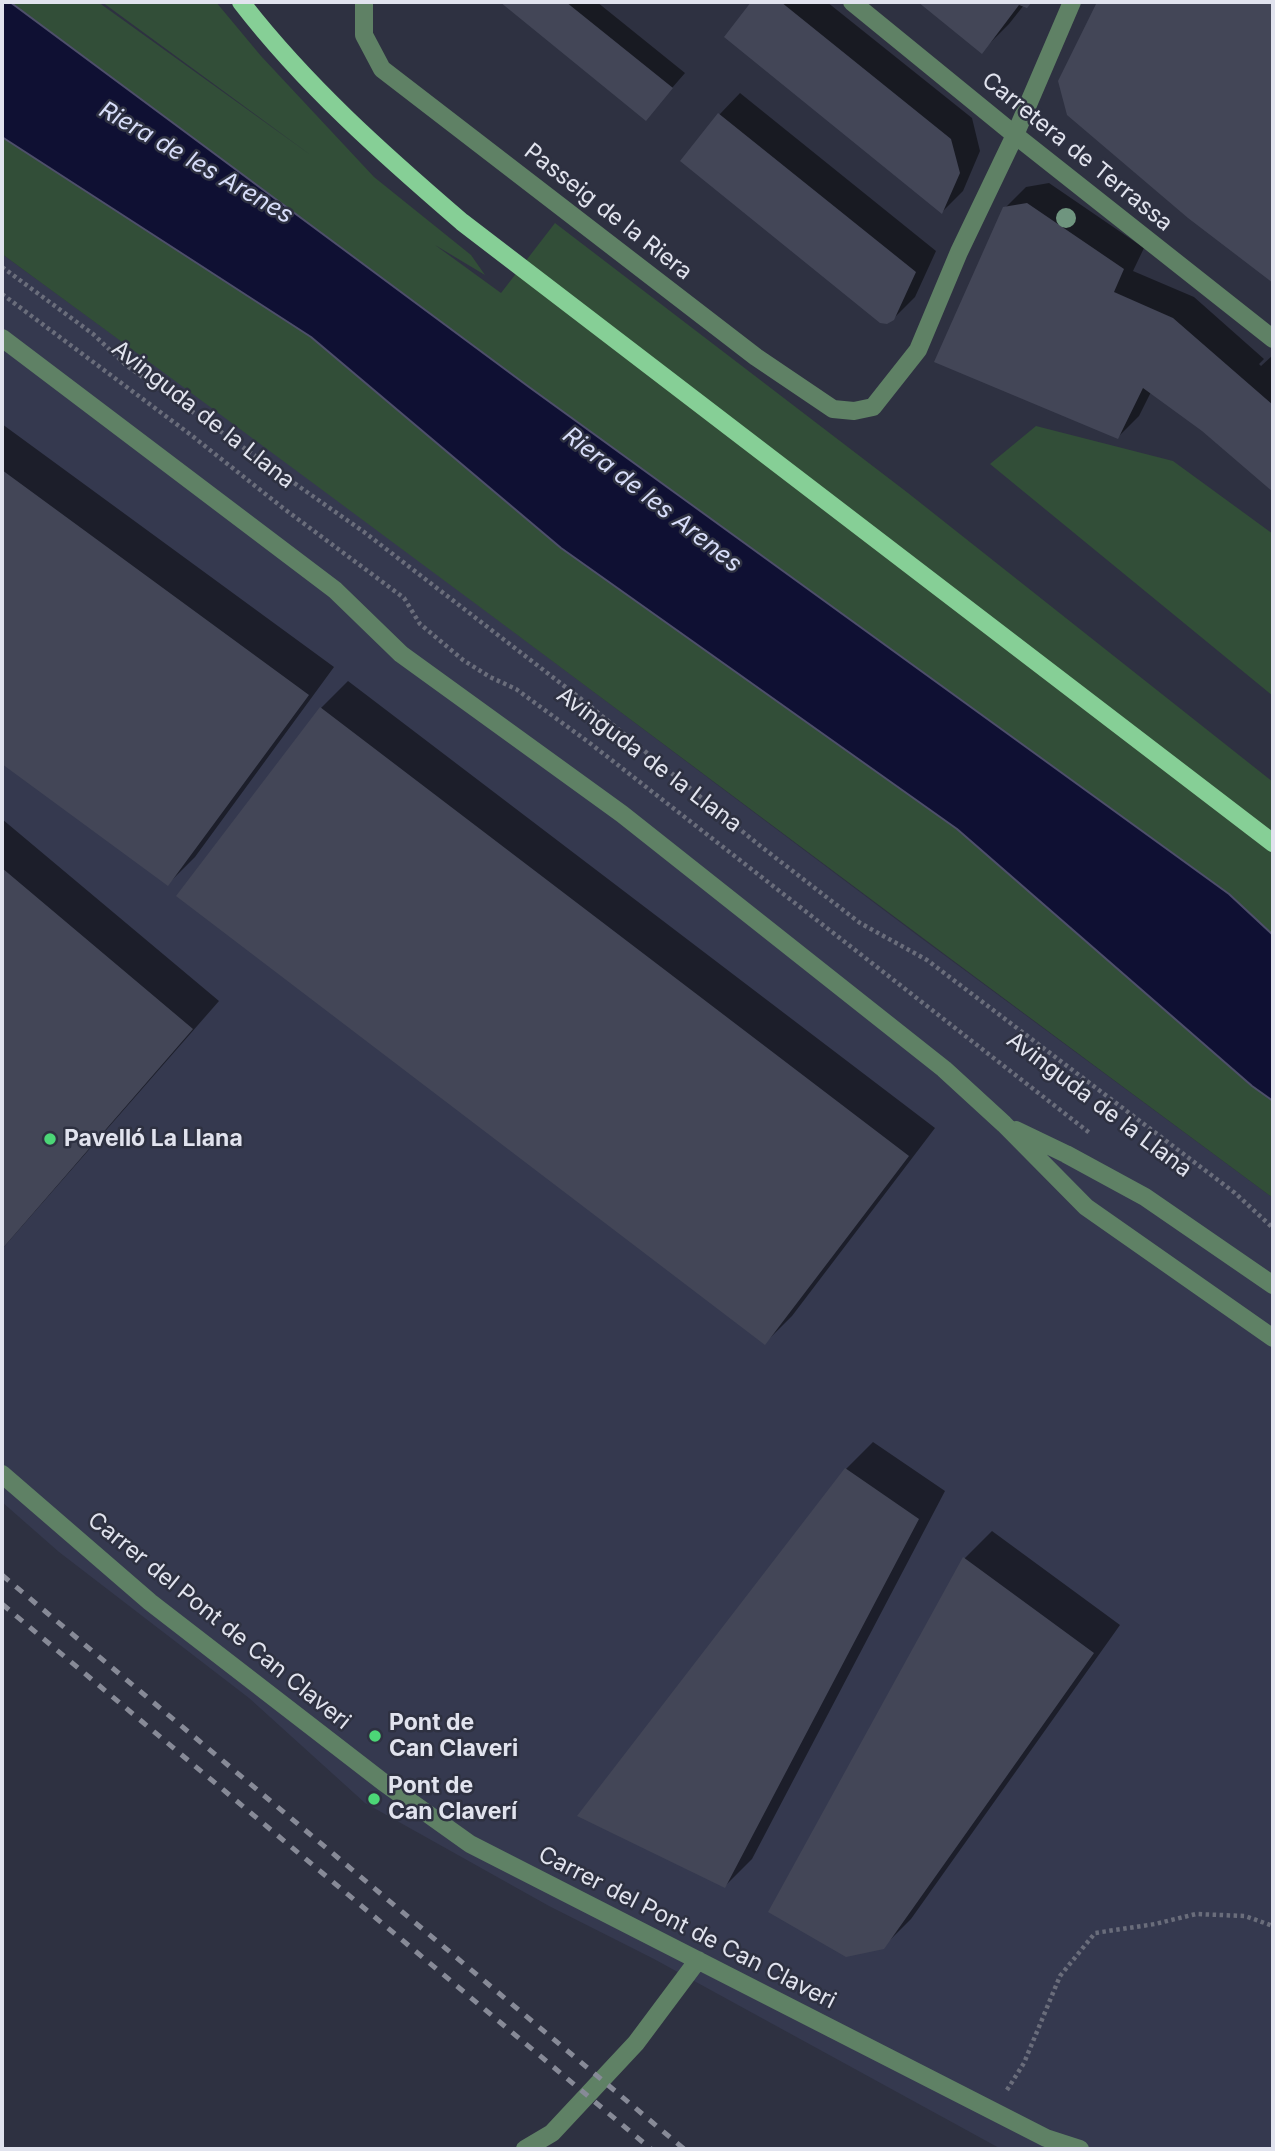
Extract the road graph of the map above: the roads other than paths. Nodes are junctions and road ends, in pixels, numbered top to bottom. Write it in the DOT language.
graph roads {
  1 [pos="241,2"];
  2 [pos="364,2"];
  3 [pos="852,2"];
  4 [pos="1072,2"];
  5 [pos="1015,135"];
  6 [pos="2,338"];
  7 [pos="1273,339"];
  8 [pos="1273,843"];
  9 [pos="1004,1124"];
  10 [pos="1273,1285"];
  11 [pos="1273,1338"];
  12 [pos="2,1474"];
  13 [pos="698,1960"];
  14 [pos="525,2149"];
  15 [pos="1080,2149"];
  1 -- 8 [label="main road"];
  2 -- 5 [label="street, Passeig de la Riera"];
  3 -- 5 [label="street, Carretera de Terrassa"];
  4 -- 5 [label="street"];
  5 -- 7 [label="street, Carretera de Terrassa"];
  6 -- 9 [label="street, Avinguda de la Llana"];
  9 -- 10 [label="street, Avinguda de la Llana"];
  9 -- 11 [label="street, Avinguda de la Llana"];
  12 -- 13 [label="street, Carrer del Pont de Can Claveri"];
  13 -- 14 [label="street"];
  13 -- 15 [label="street, Carrer del Pont de Can Claveri"];
}
